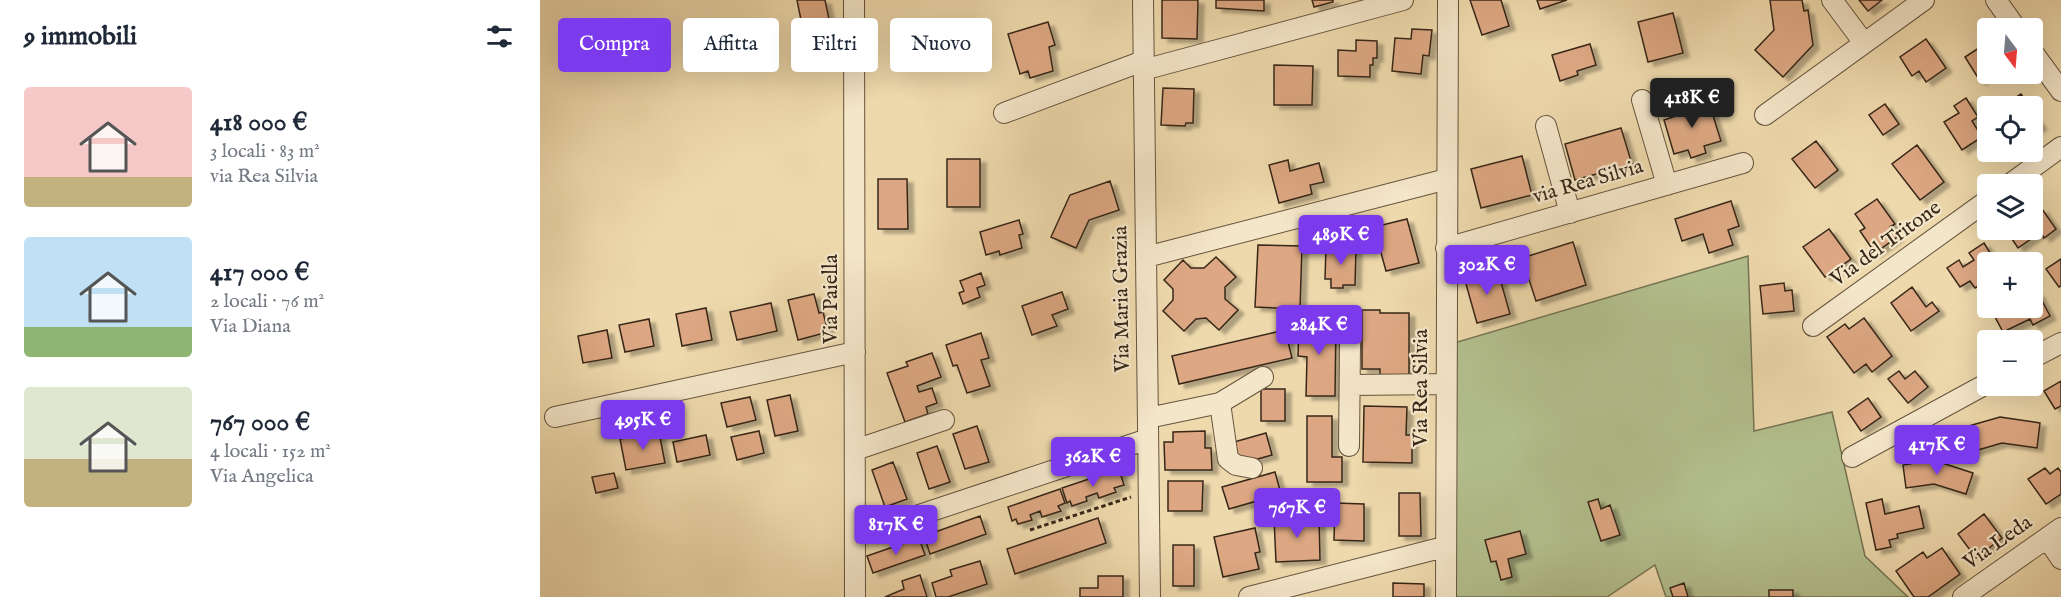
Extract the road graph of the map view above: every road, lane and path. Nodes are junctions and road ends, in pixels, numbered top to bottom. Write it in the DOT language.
graph roads {
  1 [pos="854,0"];
  2 [pos="1143,0"];
  3 [pos="1403,0"];
  4 [pos="1448,0"];
  5 [pos="1832,0"];
  6 [pos="1924,0"];
  7 [pos="1996,0"];
  8 [pos="2009,18"];
  9 [pos="1864,44"];
  10 [pos="1143,65"];
  11 [pos="2043,66"];
  12 [pos="2061,91"];
  13 [pos="1642,100"];
  14 [pos="1004,113"];
  15 [pos="1765,115"];
  16 [pos="1546,126"];
  17 [pos="2061,147"];
  18 [pos="1743,163"];
  19 [pos="2024,174"];
  20 [pos="1447,179"];
  21 [pos="1667,185"];
  22 [pos="1977,208"];
  23 [pos="1570,213"];
  24 [pos="1446,248"];
  25 [pos="1146,257"];
  26 [pos="1813,326"];
  27 [pos="2061,343"];
  28 [pos="1350,345"];
  29 [pos="855,352"];
  30 [pos="2043,352"];
  31 [pos="1263,377"];
  32 [pos="1446,384"];
  33 [pos="1350,385"];
  34 [pos="1977,389"];
  35 [pos="1220,403"];
  36 [pos="555,417"];
  37 [pos="1148,418"];
  38 [pos="944,420"];
  39 [pos="1148,440"];
  40 [pos="1349,446"];
  41 [pos="855,450"];
  42 [pos="1852,457"];
  43 [pos="1252,468"];
  44 [pos="1149,491"];
  45 [pos="1030,530"];
  46 [pos="2054,533"];
  47 [pos="856,536"];
  48 [pos="1444,547"];
  49 [pos="2061,559"];
  50 [pos="855,597"];
  51 [pos="1150,597"];
  52 [pos="1249,597"];
  53 [pos="1446,597"];
  54 [pos="1963,597"];
  1 -- 29 [label="street, Via Paiella"];
  2 -- 10 [label="street, Via Maria Grazia"];
  3 -- 10 [label="street"];
  4 -- 20 [label="street, Via Rea Silvia"];
  5 -- 9 [label="street"];
  6 -- 9 [label="street"];
  7 -- 8 [label="street"];
  9 -- 15 [label="street"];
  10 -- 14 [label="street"];
  10 -- 25 [label="street, Via Maria Grazia"];
  11 -- 12 [label="street"];
  13 -- 21 [label="street"];
  16 -- 23 [label="street"];
  17 -- 19 [label="street"];
  18 -- 21 [label="street, via Rea Silvia"];
  20 -- 24 [label="street, Via Rea Silvia"];
  20 -- 25 [label="street"];
  21 -- 23 [label="street, via Rea Silvia"];
  22 -- 26 [label="street, Via del Tritone"];
  23 -- 24 [label="street, via Rea Silvia"];
  24 -- 32 [label="street, Via Rea Silvia"];
  25 -- 37 [label="street, Via Maria Grazia"];
  27 -- 30 [label="street"];
  28 -- 33 [label="street"];
  29 -- 36 [label="street"];
  29 -- 41 [label="street, Via Paiella"];
  31 -- 35 [label="street"];
  32 -- 33 [label="street"];
  32 -- 48 [label="street, Via Rea Silvia"];
  33 -- 40 [label="street"];
  34 -- 42 [label="street"];
  35 -- 37 [label="street"];
  35 -- 43 [label="street"];
  37 -- 39 [label="street, Via Maria Grazia"];
  38 -- 41 [label="street"];
  39 -- 44 [label="street, Via Maria Grazia"];
  39 -- 47 [label="street"];
  41 -- 47 [label="street, Via Paiella"];
  44 -- 45 [label="path"];
  44 -- 51 [label="street, Via Maria Grazia"];
  46 -- 49 [label="street"];
  46 -- 54 [label="street, Via Leda"];
  47 -- 50 [label="street, Via Paiella"];
  48 -- 52 [label="street"];
  48 -- 53 [label="street, Via Rea Silvia"];
}
